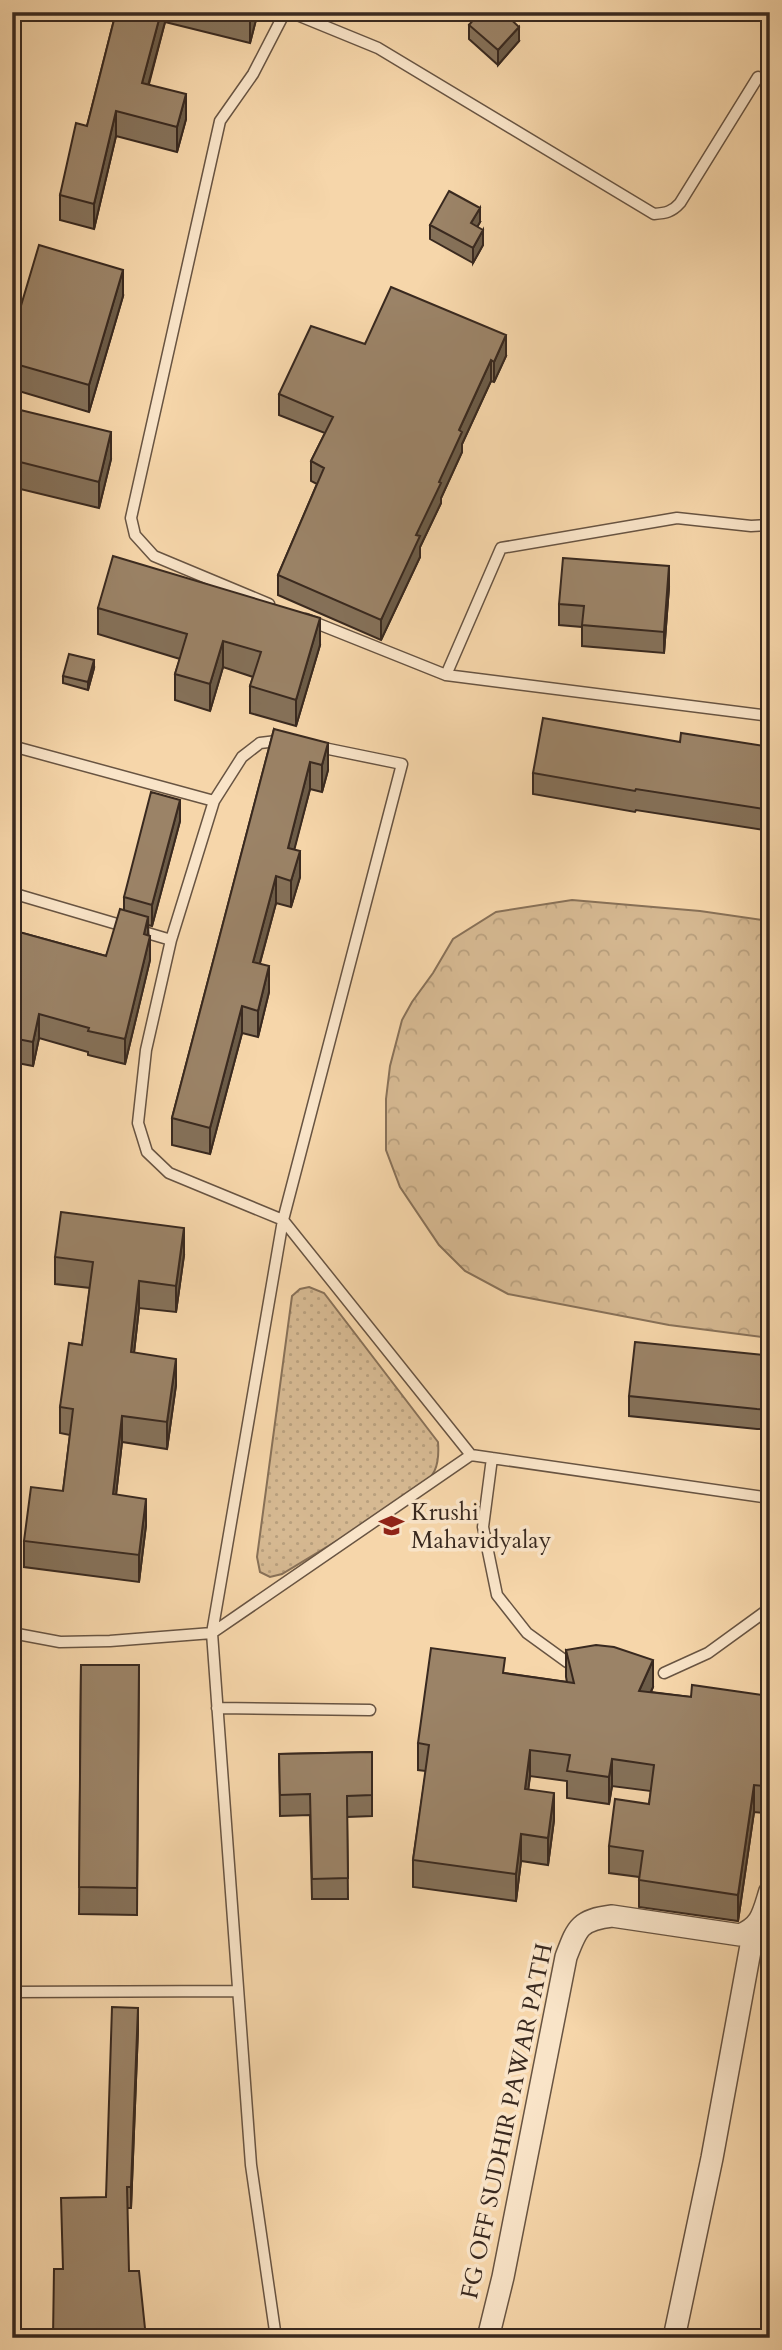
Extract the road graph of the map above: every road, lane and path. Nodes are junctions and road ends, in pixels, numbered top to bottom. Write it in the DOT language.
graph roads {
  1 [pos="285,12"];
  2 [pos="290,12"];
  3 [pos="758,77"];
  4 [pos="770,525"];
  5 [pos="285,611"];
  6 [pos="297,616"];
  7 [pos="446,676"];
  8 [pos="770,716"];
  9 [pos="12,746"];
  10 [pos="214,802"];
  11 [pos="12,893"];
  12 [pos="171,940"];
  13 [pos="283,1220"];
  14 [pos="471,1455"];
  15 [pos="492,1458"];
  16 [pos="770,1498"];
  17 [pos="770,1608"];
  18 [pos="12,1633"];
  19 [pos="212,1633"];
  20 [pos="567,1662"];
  21 [pos="664,1673"];
  22 [pos="217,1708"];
  23 [pos="370,1710"];
  24 [pos="770,1891"];
  25 [pos="754,1929"];
  26 [pos="238,1990"];
  27 [pos="12,1992"];
  28 [pos="276,2338"];
  29 [pos="488,2338"];
  30 [pos="674,2338"];
  1 -- 5 [label="lane"];
  2 -- 3 [label="lane"];
  4 -- 7 [label="lane"];
  6 -- 7 [label="lane"];
  7 -- 8 [label="lane"];
  9 -- 10 [label="lane"];
  10 -- 12 [label="lane"];
  10 -- 13 [label="lane"];
  11 -- 12 [label="lane"];
  12 -- 13 [label="lane"];
  13 -- 14 [label="lane"];
  13 -- 19 [label="lane"];
  14 -- 15 [label="lane"];
  14 -- 19 [label="lane"];
  15 -- 16 [label="lane"];
  15 -- 20 [label="lane"];
  17 -- 21 [label="lane"];
  18 -- 19 [label="lane"];
  19 -- 22 [label="lane"];
  22 -- 23 [label="lane"];
  22 -- 26 [label="lane"];
  24 -- 25 [label="street"];
  25 -- 29 [label="street, FG OFF SUDHIR PAWAR PATH"];
  25 -- 30 [label="street"];
  26 -- 27 [label="lane"];
  26 -- 28 [label="lane"];
}
